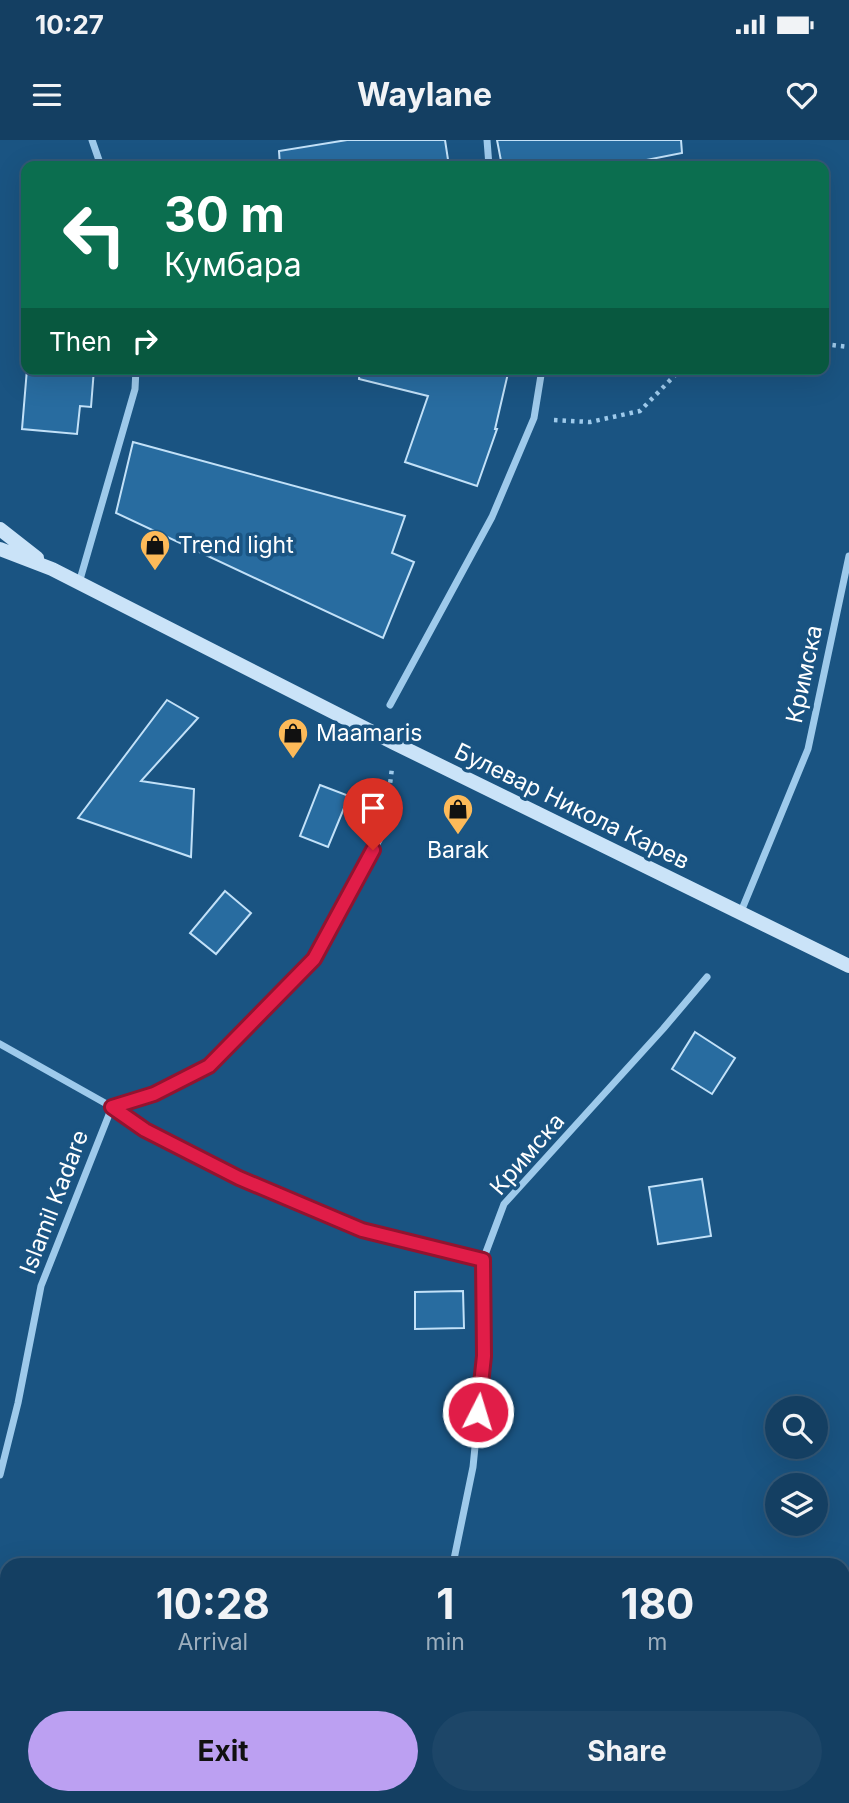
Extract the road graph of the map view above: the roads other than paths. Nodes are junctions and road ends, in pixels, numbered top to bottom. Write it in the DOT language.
graph roads {
  1 [pos="92,140"];
  2 [pos="487,140"];
  3 [pos="99,161"];
  4 [pos="489,161"];
  5 [pos="136,375"];
  6 [pos="541,375"];
  7 [pos="0,529"];
  8 [pos="0,549"];
  9 [pos="849,555"];
  10 [pos="52,569"];
  11 [pos="79,583"];
  12 [pos="390,705"];
  13 [pos="385,829"];
  14 [pos="740,914"];
  15 [pos="849,966"];
  16 [pos="706,977"];
  17 [pos="0,1044"];
  18 [pos="9,1049"];
  19 [pos="0,1051"];
  20 [pos="112,1107"];
  21 [pos="483,1260"];
  22 [pos="0,1475"];
  23 [pos="454,1558"];
  1 -- 3 [label="street"];
  2 -- 4 [label="street"];
  5 -- 11 [label="street"];
  6 -- 12 [label="street"];
  7 -- 10 [label="street, Булевар Никола Карев"];
  8 -- 10 [label="street, Булевар Никола Карев"];
  9 -- 14 [label="street, Кримска"];
  10 -- 11 [label="street, Булевар Никола Карев"];
  11 -- 14 [label="street, Булевар Никола Карев"];
  13 -- 20 [label="street"];
  14 -- 15 [label="street, Булевар Никола Карев"];
  16 -- 21 [label="street, Кримска"];
  17 -- 18 [label="street"];
  18 -- 19 [label="street"];
  18 -- 20 [label="street"];
  20 -- 21 [label="street"];
  20 -- 22 [label="street, Islamil Kadare"];
  21 -- 23 [label="street, Кримска"];
}
